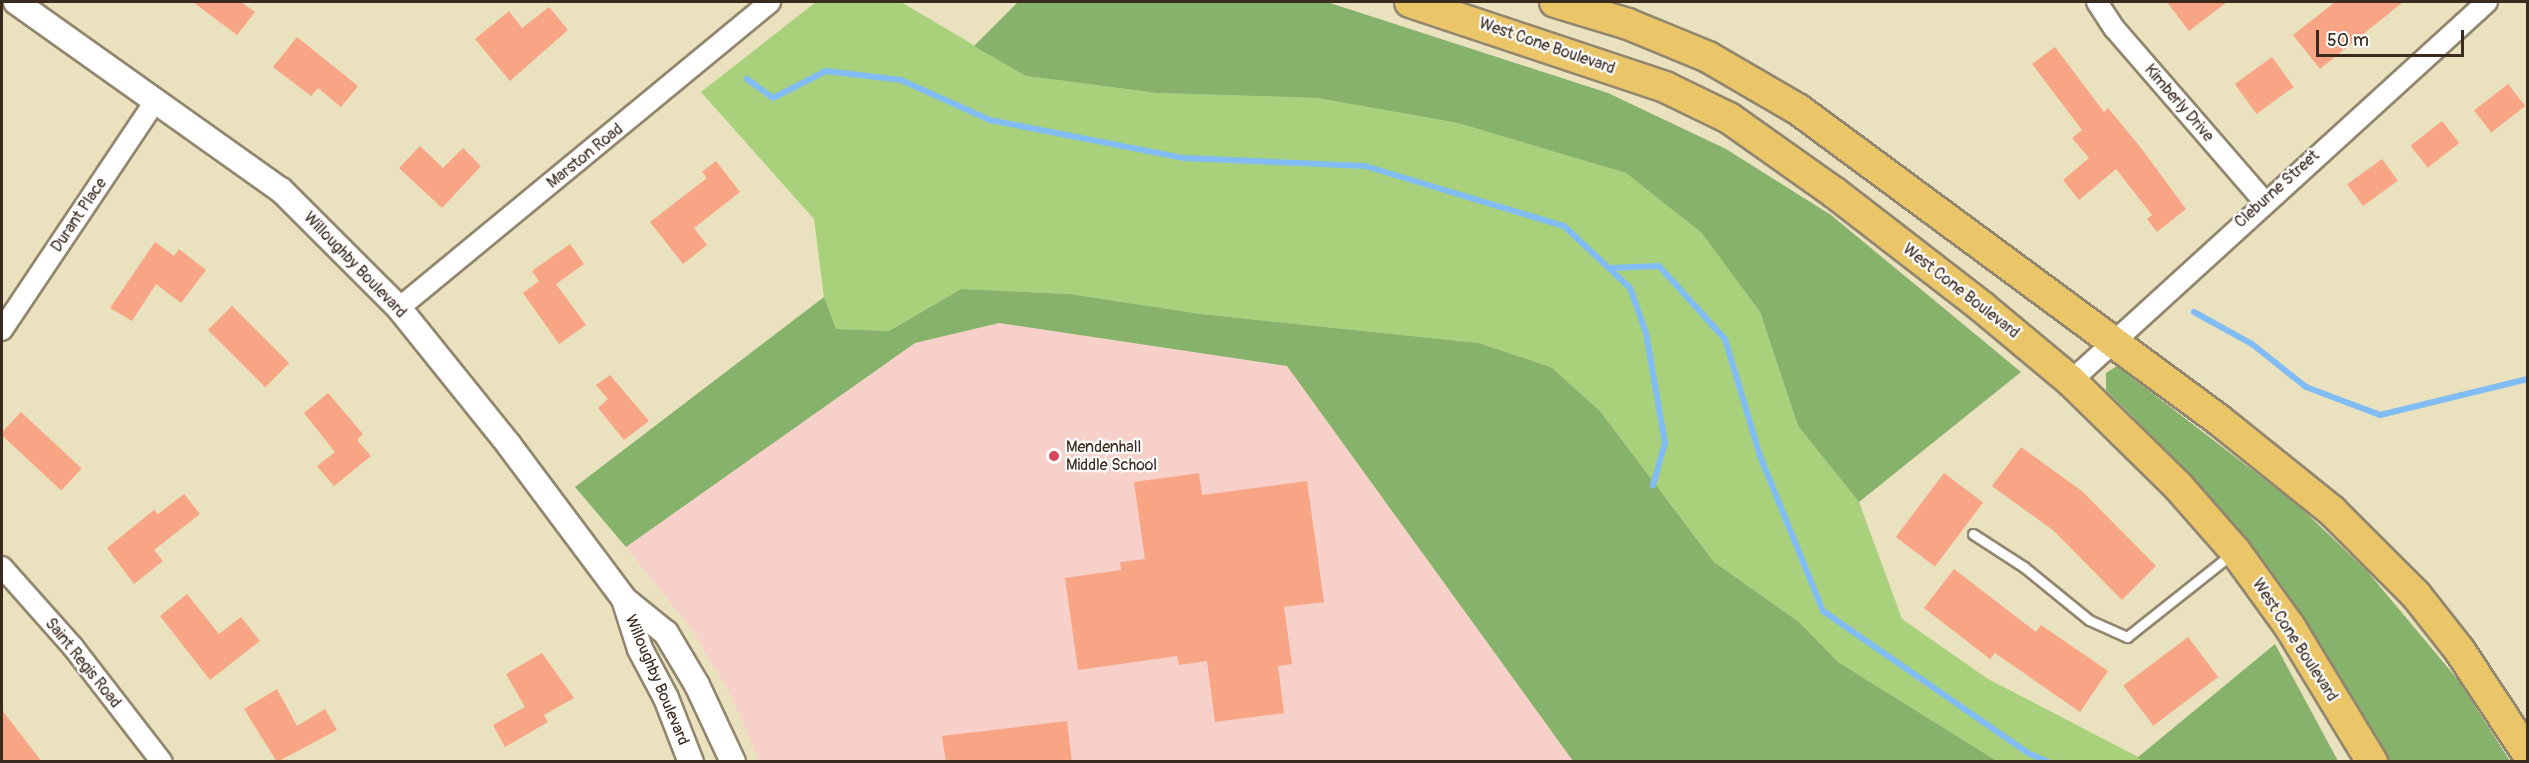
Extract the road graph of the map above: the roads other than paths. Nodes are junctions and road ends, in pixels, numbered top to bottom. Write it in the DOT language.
graph roads {
  1 [pos="16,2"];
  2 [pos="770,2"];
  3 [pos="1410,2"];
  4 [pos="1555,2"];
  5 [pos="2097,2"];
  6 [pos="2487,2"];
  7 [pos="156,100"];
  8 [pos="2264,201"];
  9 [pos="399,308"];
  10 [pos="2,330"];
  11 [pos="2114,341"];
  12 [pos="2071,381"];
  13 [pos="1973,534"];
  14 [pos="2235,551"];
  15 [pos="2,567"];
  16 [pos="624,599"];
  17 [pos="2528,754"];
  18 [pos="162,762"];
  19 [pos="691,762"];
  20 [pos="733,762"];
  21 [pos="2372,762"];
  1 -- 7 [label="street, Willoughby Boulevard"];
  2 -- 9 [label="street, Marston Road"];
  3 -- 12 [label="main road, West Cone Boulevard"];
  4 -- 11 [label="main road"];
  5 -- 8 [label="street, Kimberly Drive"];
  6 -- 8 [label="street, Cleburne Street"];
  7 -- 9 [label="street, Willoughby Boulevard"];
  7 -- 10 [label="street, Durant Place"];
  8 -- 11 [label="street, Cleburne Street"];
  9 -- 16 [label="street, Willoughby Boulevard"];
  11 -- 12 [label="street, Cleburne Street"];
  11 -- 17 [label="main road"];
  12 -- 14 [label="main road, West Cone Boulevard"];
  13 -- 14 [label="lane"];
  14 -- 21 [label="main road, West Cone Boulevard"];
  15 -- 18 [label="street, Saint Regis Road"];
  16 -- 19 [label="street, Willoughby Boulevard"];
  16 -- 20 [label="street, Willoughby Boulevard"];
}
